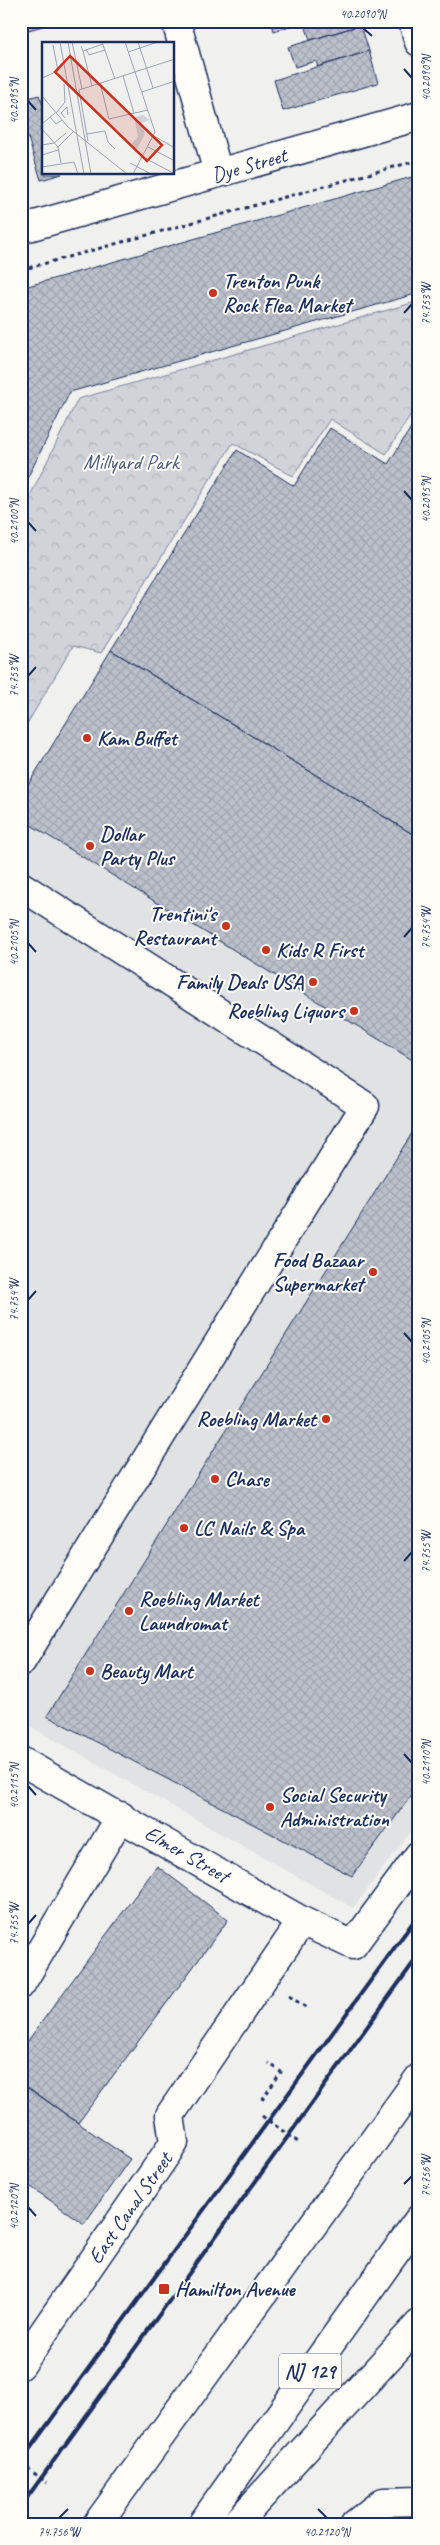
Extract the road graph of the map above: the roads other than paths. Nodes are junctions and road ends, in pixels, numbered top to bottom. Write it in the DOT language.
graph roads {
  1 [pos="176,21"];
  2 [pos="413,21"];
  3 [pos="419,42"];
  4 [pos="419,116"];
  5 [pos="218,173"];
  6 [pos="21,229"];
  7 [pos="21,886"];
  8 [pos="21,1662"];
  9 [pos="21,1761"];
  10 [pos="120,1816"];
  11 [pos="419,1855"];
  12 [pos="302,1922"];
  13 [pos="21,1984"];
  14 [pos="419,2078"];
  15 [pos="419,2219"];
  16 [pos="419,2324"];
  17 [pos="21,2365"];
  18 [pos="419,2500"];
  19 [pos="97,2524"];
  20 [pos="202,2524"];
  21 [pos="236,2524"];
  22 [pos="354,2524"];
  1 -- 5 [label="main road"];
  2 -- 3 [label="main road"];
  4 -- 5 [label="main road, Dye Street"];
  5 -- 6 [label="main road, Dye Street"];
  7 -- 8 [label="main road"];
  9 -- 10 [label="main road, Elmer Street"];
  10 -- 12 [label="main road, Elmer Street"];
  10 -- 13 [label="main road"];
  11 -- 12 [label="main road, Elmer Street"];
  12 -- 17 [label="main road, East Canal Street"];
  14 -- 19 [label="main road"];
  15 -- 20 [label="main road, NJ 129"];
  16 -- 21 [label="main road"];
  18 -- 22 [label="main road"];
}
